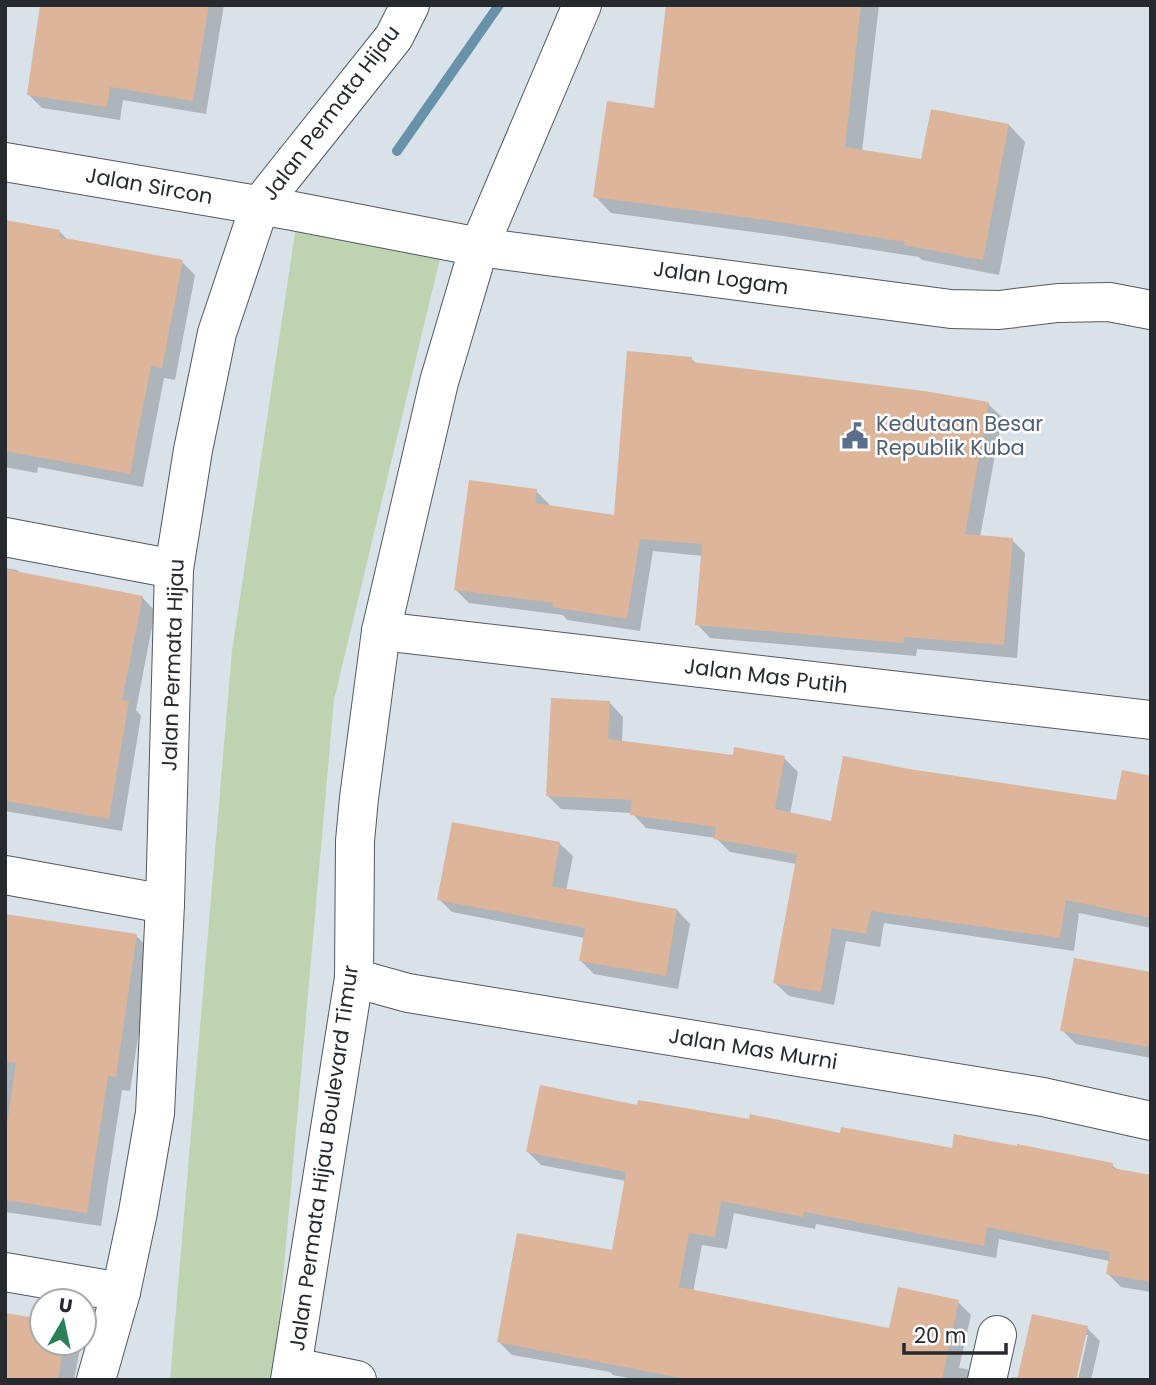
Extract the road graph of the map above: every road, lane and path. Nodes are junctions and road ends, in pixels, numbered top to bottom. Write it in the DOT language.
graph roads {
  1 [pos="410,5"];
  2 [pos="582,5"];
  3 [pos="5,162"];
  4 [pos="277,208"];
  5 [pos="479,247"];
  6 [pos="1151,310"];
  7 [pos="5,537"];
  8 [pos="174,569"];
  9 [pos="380,631"];
  10 [pos="1151,720"];
  11 [pos="5,875"];
  12 [pos="165,904"];
  13 [pos="354,978"];
  14 [pos="1151,1121"];
  15 [pos="5,1272"];
  16 [pos="121,1292"];
  17 [pos="997,1335"];
  18 [pos="292,1374"];
  19 [pos="96,1380"];
  20 [pos="357,1380"];
  21 [pos="987,1380"];
  1 -- 4 [label="street, Jalan Permata Hijau"];
  2 -- 5 [label="street, Jalan Permata Hijau Boulevard Timur"];
  3 -- 4 [label="street, Jalan Sircon"];
  4 -- 5 [label="street, Jalan Logam"];
  4 -- 8 [label="street, Jalan Permata Hijau"];
  5 -- 6 [label="street, Jalan Logam"];
  5 -- 9 [label="street, Jalan Permata Hijau Boulevard Timur"];
  7 -- 8 [label="street"];
  8 -- 12 [label="street, Jalan Permata Hijau"];
  9 -- 10 [label="street, Jalan Mas Putih"];
  9 -- 13 [label="street, Jalan Permata Hijau Boulevard Timur"];
  11 -- 12 [label="street"];
  12 -- 16 [label="street, Jalan Permata Hijau"];
  13 -- 14 [label="street, Jalan Mas Murni"];
  13 -- 18 [label="street, Jalan Permata Hijau Boulevard Timur"];
  15 -- 16 [label="street"];
  16 -- 19 [label="street, Jalan Permata Hijau"];
  17 -- 21 [label="street"];
  18 -- 20 [label="street"];
}
